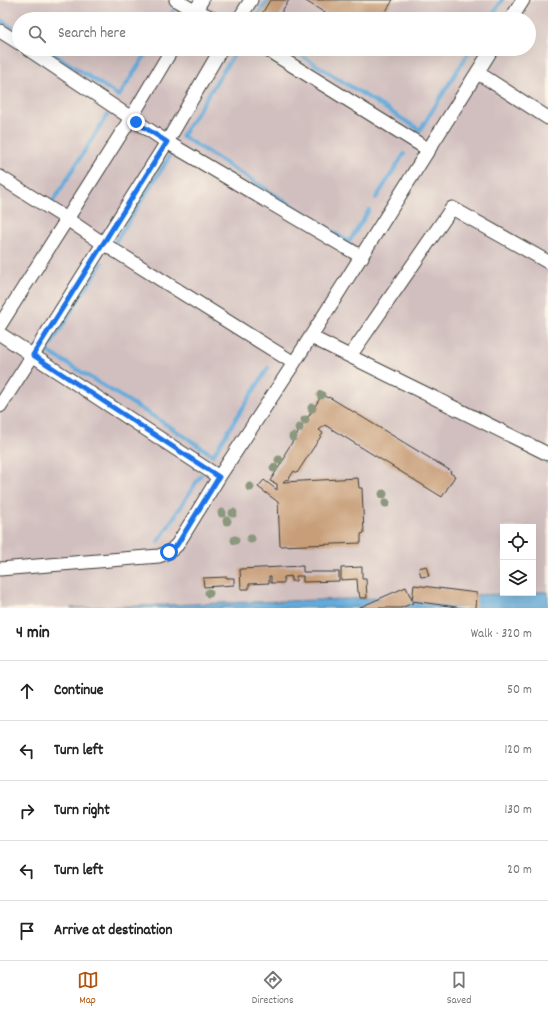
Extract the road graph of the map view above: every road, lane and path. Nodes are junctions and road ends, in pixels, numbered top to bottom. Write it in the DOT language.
graph roads {
  1 [pos="176,0"];
  2 [pos="202,0"];
  3 [pos="251,0"];
  4 [pos="523,0"];
  5 [pos="189,12"];
  6 [pos="194,12"];
  7 [pos="243,12"];
  8 [pos="515,12"];
  9 [pos="0,31"];
  10 [pos="12,39"];
  11 [pos="38,56"];
  12 [pos="168,56"];
  13 [pos="217,56"];
  14 [pos="277,56"];
  15 [pos="488,56"];
  16 [pos="477,73"];
  17 [pos="131,118"];
  18 [pos="548,118"];
  19 [pos="167,142"];
  20 [pos="429,150"];
  21 [pos="0,177"];
  22 [pos="67,219"];
  23 [pos="104,244"];
  24 [pos="362,257"];
  25 [pos="548,262"];
  26 [pos="0,325"];
  27 [pos="0,334"];
  28 [pos="311,337"];
  29 [pos="33,355"];
  30 [pos="350,356"];
  31 [pos="294,364"];
  32 [pos="0,406"];
  33 [pos="548,454"];
  34 [pos="219,477"];
  35 [pos="0,569"];
  1 -- 5 [label="street"];
  2 -- 6 [label="street"];
  3 -- 7 [label="street"];
  4 -- 8 [label="street"];
  9 -- 10 [label="street"];
  11 -- 17 [label="street"];
  12 -- 17 [label="street"];
  13 -- 19 [label="street"];
  14 -- 20 [label="street"];
  15 -- 16 [label="street"];
  16 -- 18 [label="street"];
  16 -- 20 [label="street"];
  17 -- 19 [label="street"];
  17 -- 22 [label="street"];
  19 -- 23 [label="street"];
  19 -- 24 [label="street"];
  20 -- 24 [label="street"];
  21 -- 22 [label="street"];
  22 -- 23 [label="street"];
  22 -- 26 [label="street"];
  23 -- 29 [label="street"];
  23 -- 31 [label="street"];
  24 -- 28 [label="street"];
  25 -- 30 [label="street"];
  27 -- 29 [label="street"];
  28 -- 30 [label="street"];
  28 -- 31 [label="street"];
  29 -- 32 [label="street"];
  29 -- 34 [label="street"];
  30 -- 33 [label="street"];
  31 -- 34 [label="street"];
  34 -- 35 [label="street"];
}
